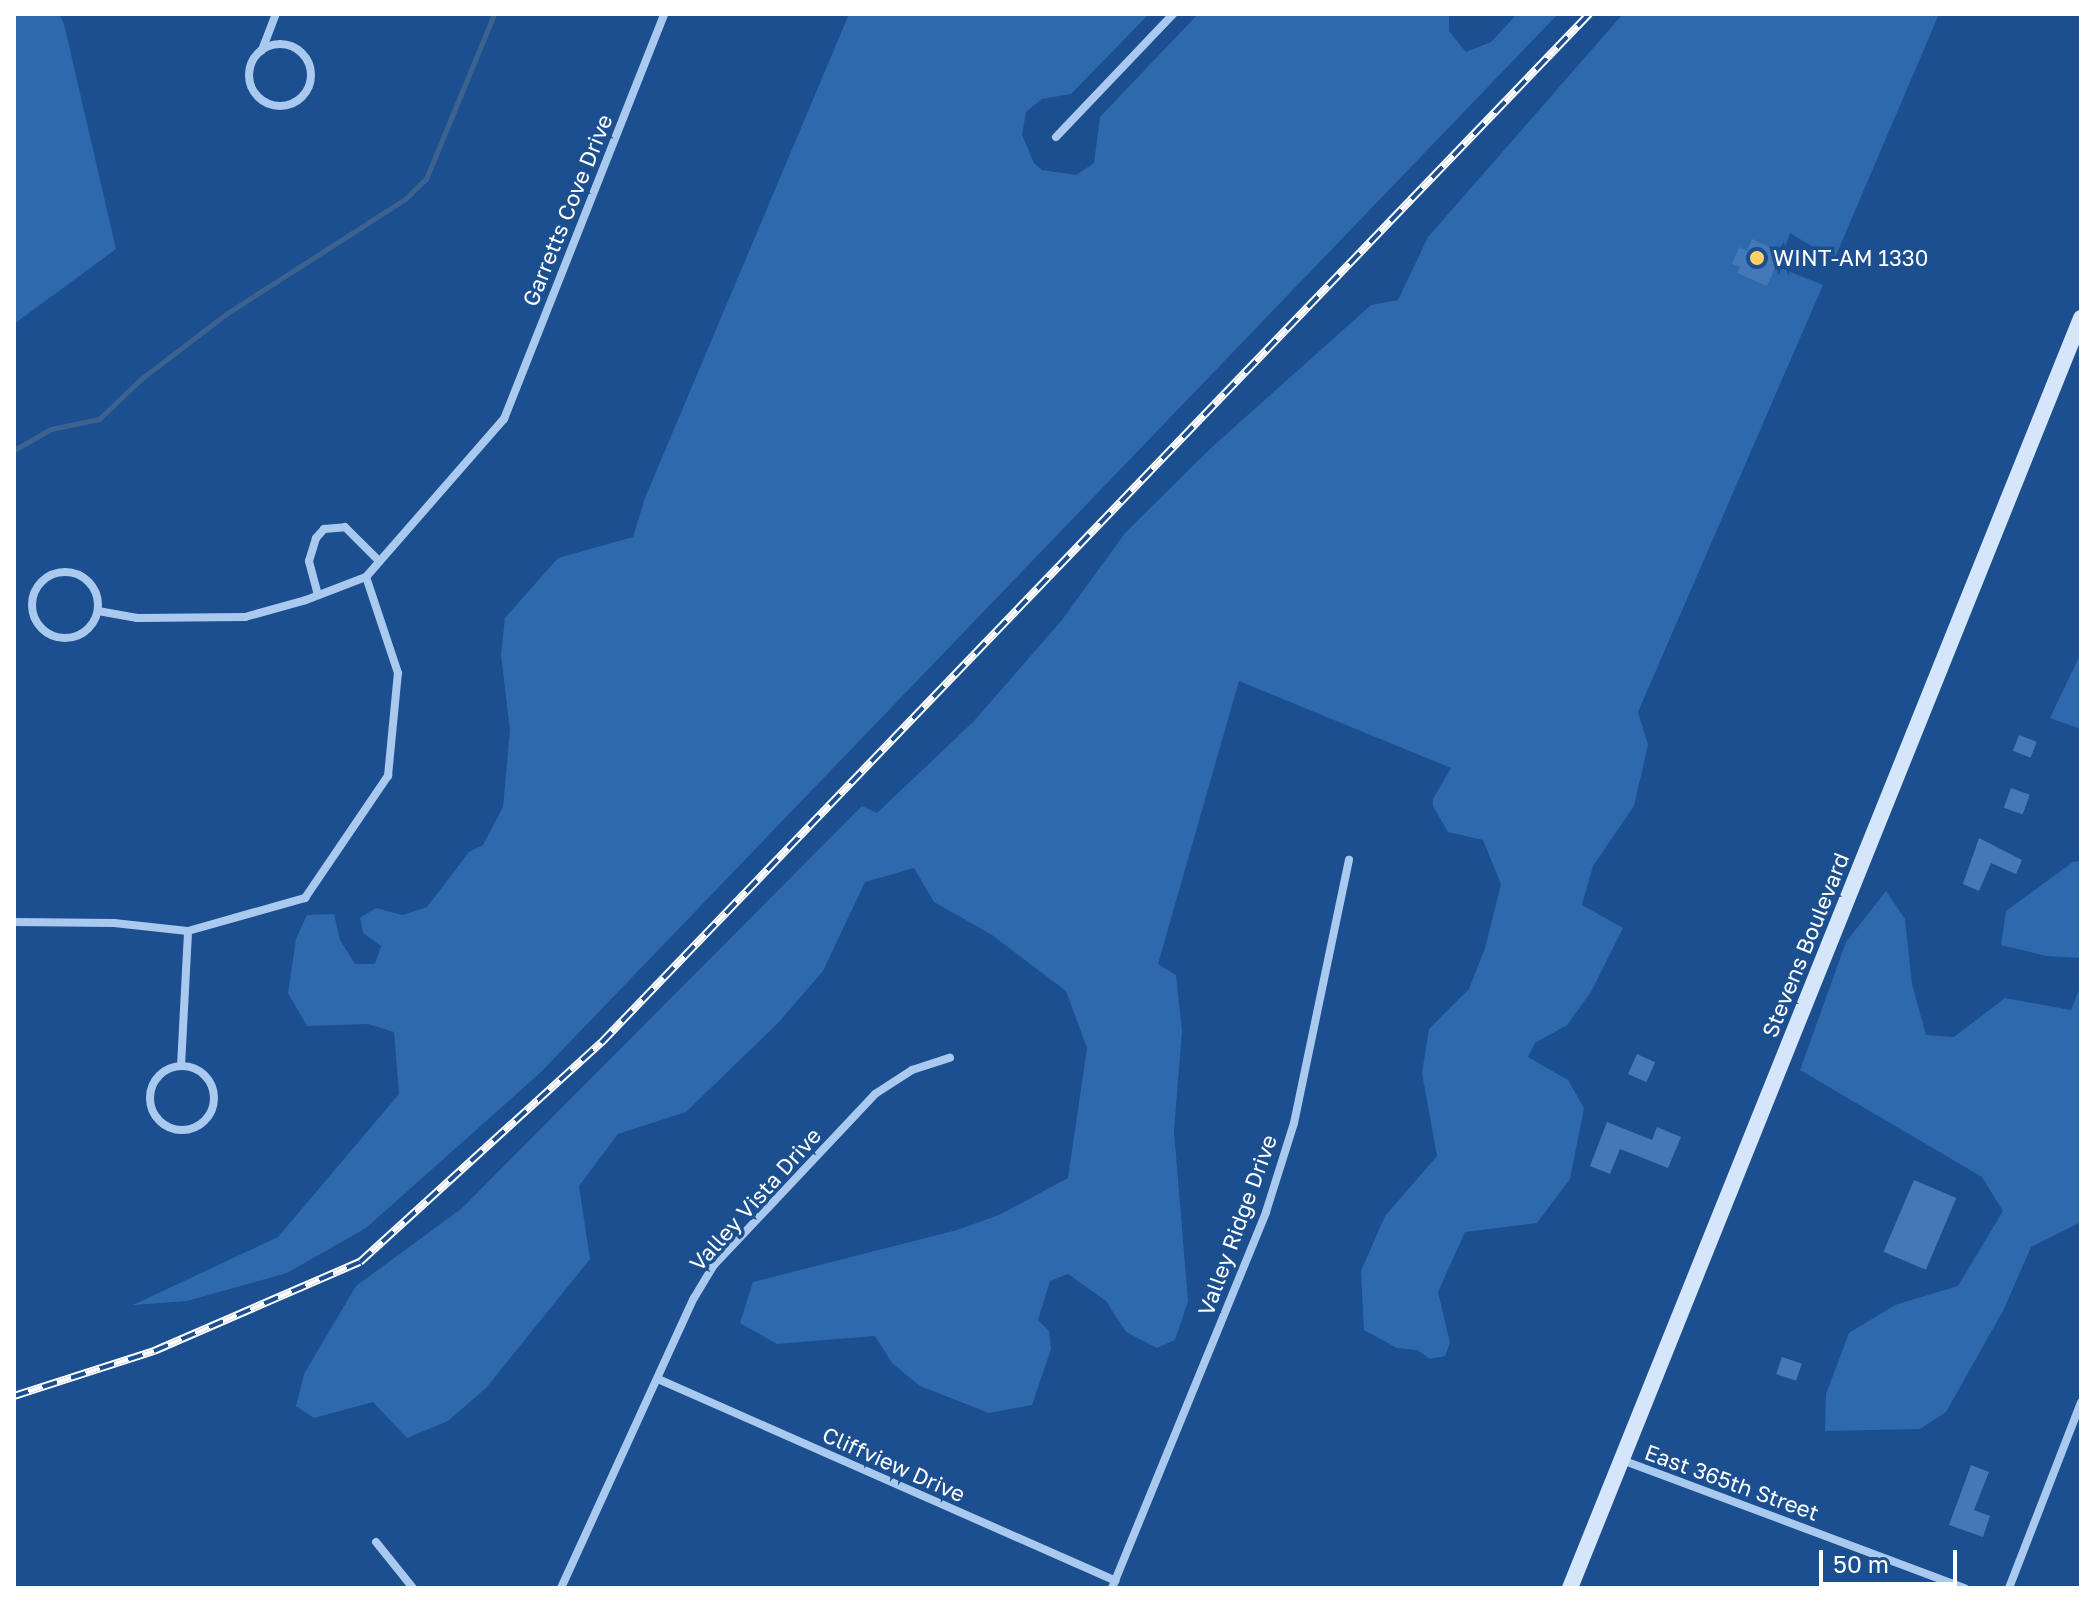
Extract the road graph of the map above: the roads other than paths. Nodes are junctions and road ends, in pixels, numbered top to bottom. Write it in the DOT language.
graph roads {
  1 [pos="276,14"];
  2 [pos="664,14"];
  3 [pos="1173,14"];
  4 [pos="262,50"];
  5 [pos="1056,137"];
  6 [pos="2081,318"];
  7 [pos="379,561"];
  8 [pos="366,577"];
  9 [pos="318,595"];
  10 [pos="98,611"];
  11 [pos="1349,860"];
  12 [pos="14,922"];
  13 [pos="188,931"];
  14 [pos="950,1058"];
  15 [pos="181,1066"];
  16 [pos="658,1379"];
  17 [pos="2081,1402"];
  18 [pos="1622,1460"];
  19 [pos="376,1542"];
  20 [pos="1114,1585"];
  21 [pos="413,1588"];
  22 [pos="561,1588"];
  23 [pos="1570,1588"];
  24 [pos="1965,1588"];
  25 [pos="2009,1588"];
  1 -- 4 [label="street"];
  2 -- 7 [label="street, Garretts Cove Drive"];
  3 -- 5 [label="street"];
  4 -- 4 [label="street"];
  6 -- 18 [label="street, Stevens Boulevard"];
  7 -- 8 [label="street, Garretts Cove Drive"];
  7 -- 9 [label="street"];
  8 -- 9 [label="street"];
  8 -- 13 [label="street"];
  9 -- 10 [label="street"];
  10 -- 10 [label="street"];
  11 -- 20 [label="street, Valley Ridge Drive"];
  12 -- 13 [label="street"];
  13 -- 15 [label="street"];
  14 -- 16 [label="street, Valley Vista Drive"];
  15 -- 15 [label="street"];
  16 -- 20 [label="street, Cliffview Drive"];
  16 -- 22 [label="street, Valley Vista Drive"];
  17 -- 25 [label="street"];
  18 -- 23 [label="street, Stevens Boulevard"];
  18 -- 24 [label="street, East 365th Street"];
  19 -- 21 [label="street"];
}
